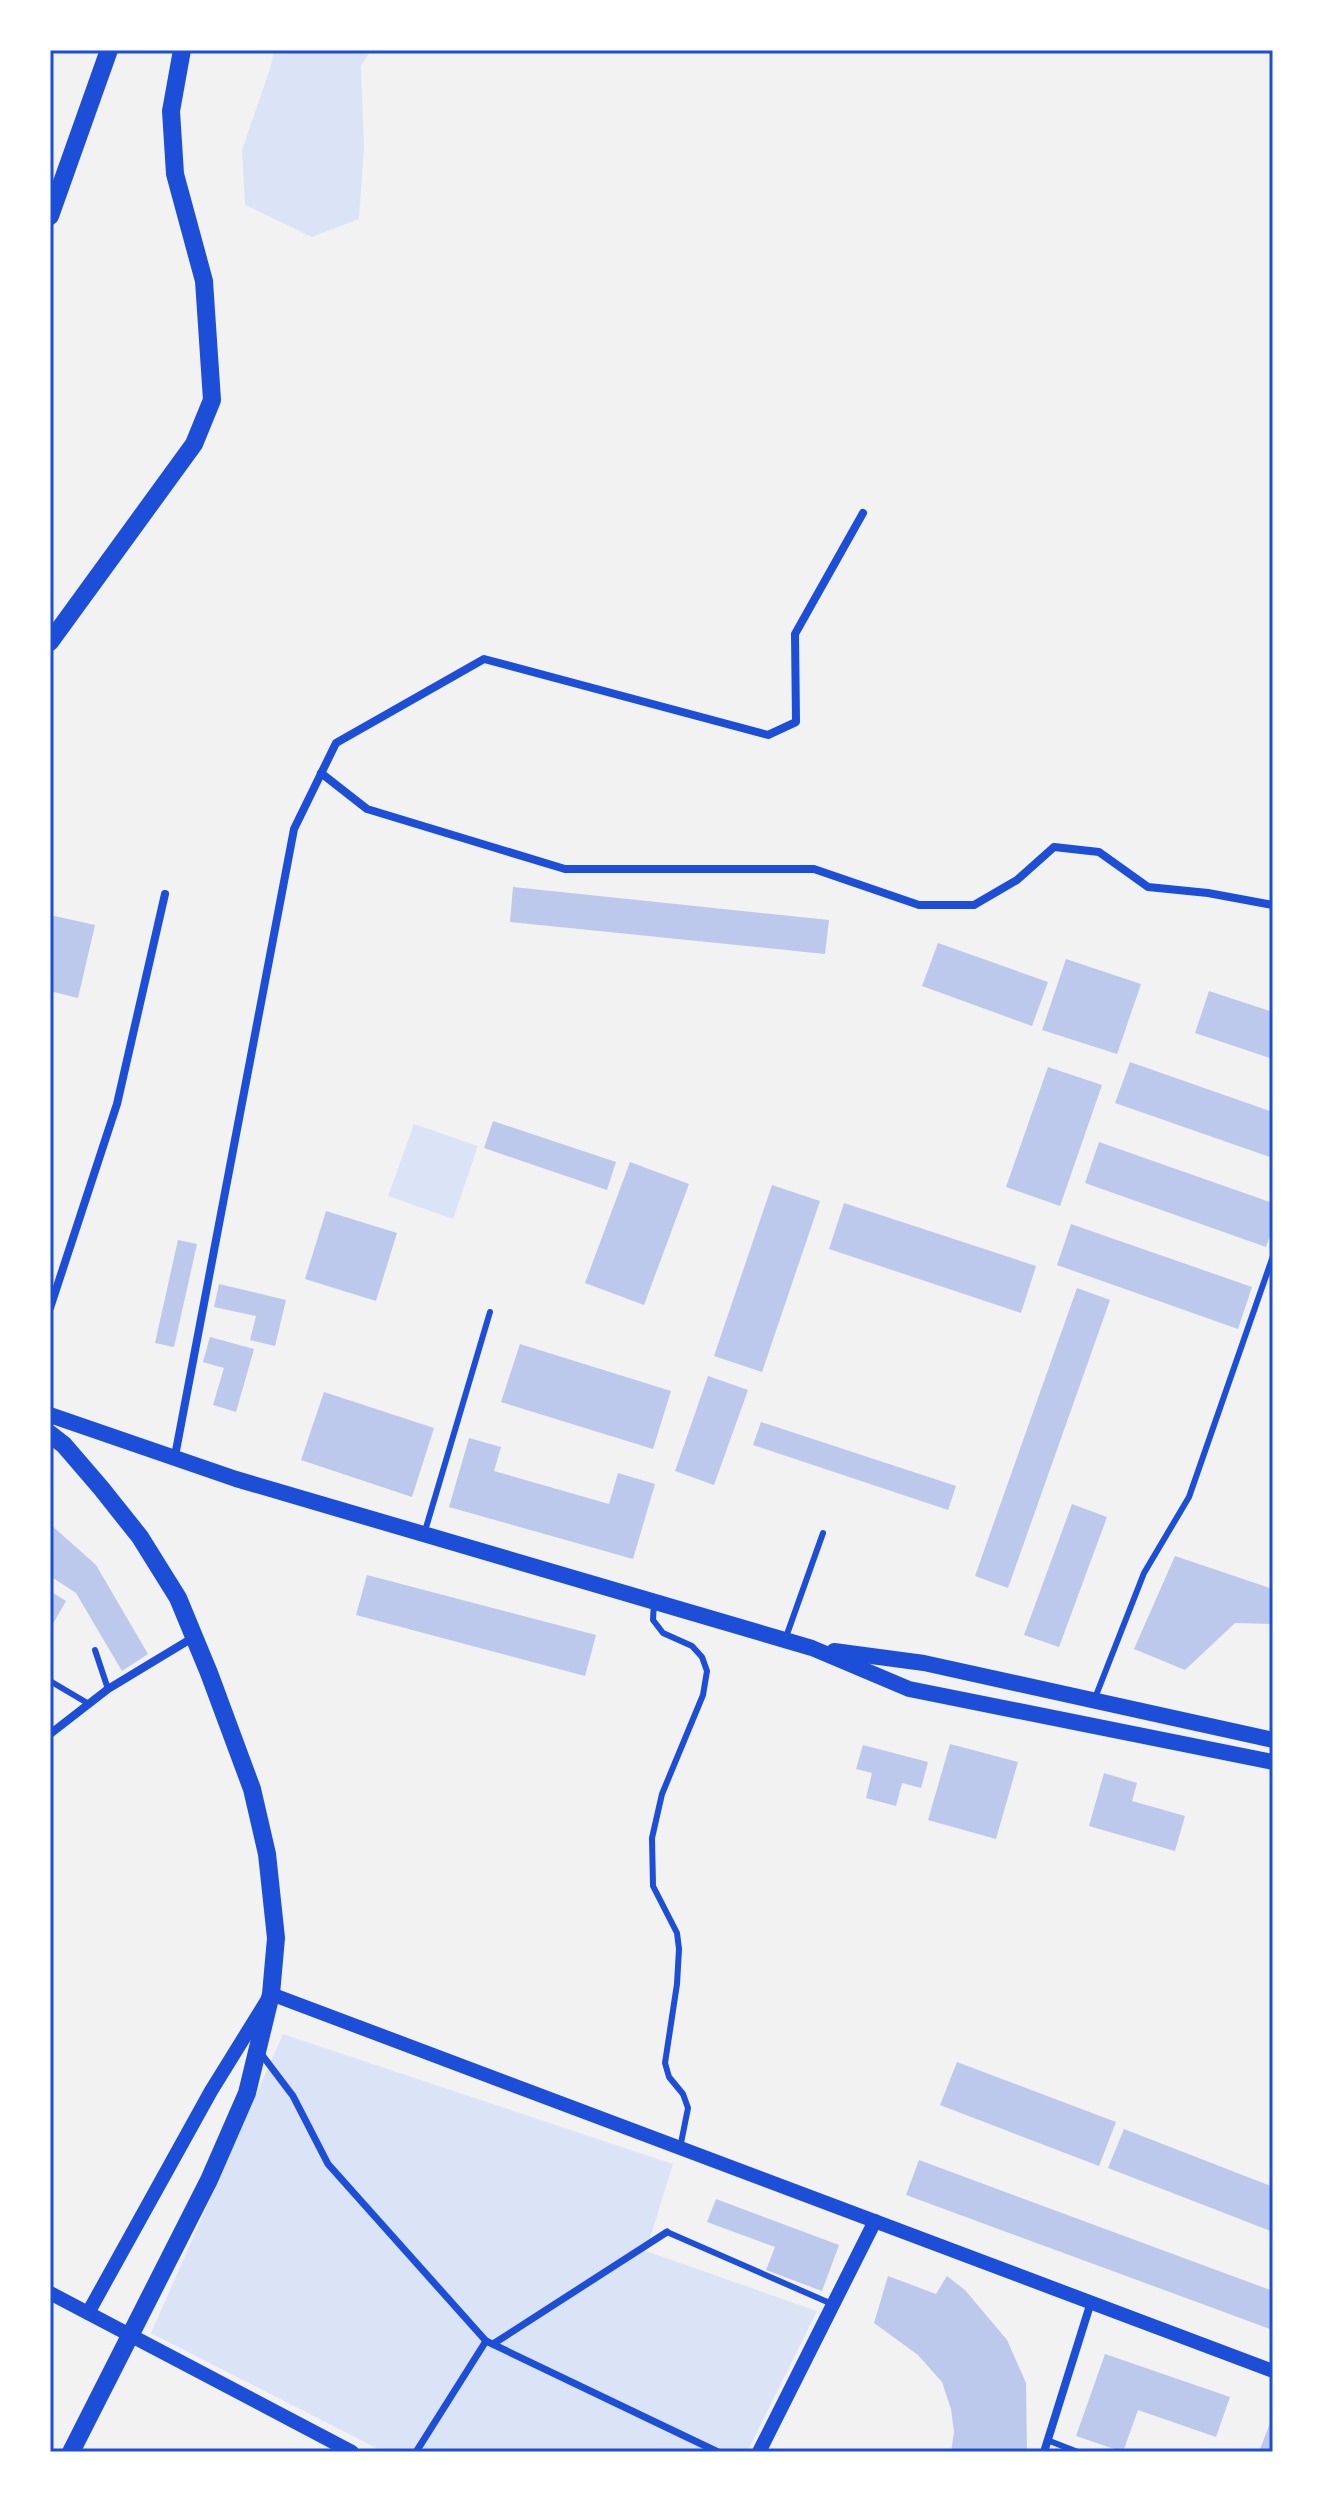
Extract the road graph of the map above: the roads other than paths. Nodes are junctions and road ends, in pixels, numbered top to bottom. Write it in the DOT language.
graph roads {
  1 [pos="109,50"];
  2 [pos="182,50"];
  3 [pos="50,216"];
  4 [pos="863,513"];
  5 [pos="50,642"];
  6 [pos="321,773"];
  7 [pos="165,894"];
  8 [pos="1273,905"];
  9 [pos="1273,1256"];
  10 [pos="50,1308"];
  11 [pos="490,1312"];
  12 [pos="50,1415"];
  13 [pos="50,1434"];
  14 [pos="175,1456"];
  15 [pos="823,1533"];
  16 [pos="424,1534"];
  17 [pos="654,1602"];
  18 [pos="194,1637"];
  19 [pos="785,1640"];
  20 [pos="812,1648"];
  21 [pos="95,1650"];
  22 [pos="50,1681"];
  23 [pos="108,1689"];
  24 [pos="1094,1701"];
  25 [pos="89,1704"];
  26 [pos="50,1734"];
  27 [pos="1273,1740"];
  28 [pos="1273,1762"];
  29 [pos="271,1994"];
  30 [pos="257,2050"];
  31 [pos="680,2148"];
  32 [pos="875,2221"];
  33 [pos="667,2232"];
  34 [pos="50,2293"];
  35 [pos="1091,2302"];
  36 [pos="833,2305"];
  37 [pos="88,2313"];
  38 [pos="489,2342"];
  39 [pos="1273,2371"];
  40 [pos="1047,2440"];
  41 [pos="71,2452"];
  42 [pos="352,2452"];
  43 [pos="416,2452"];
  44 [pos="718,2452"];
  45 [pos="759,2452"];
  46 [pos="1044,2452"];
  47 [pos="1078,2452"];
  1 -- 3 [label="main road"];
  2 -- 5 [label="main road"];
  4 -- 6 [label="street"];
  6 -- 8 [label="street"];
  6 -- 14 [label="street"];
  7 -- 10 [label="street"];
  9 -- 24 [label="lane"];
  11 -- 16 [label="lane"];
  12 -- 14 [label="main road"];
  13 -- 18 [label="main road"];
  14 -- 16 [label="main road"];
  15 -- 19 [label="lane"];
  16 -- 17 [label="main road"];
  17 -- 19 [label="main road"];
  17 -- 31 [label="lane"];
  18 -- 23 [label="street"];
  18 -- 29 [label="main road"];
  19 -- 20 [label="main road"];
  20 -- 24 [label="main road"];
  20 -- 28 [label="main road"];
  21 -- 23 [label="lane"];
  22 -- 25 [label="lane"];
  23 -- 25 [label="street"];
  24 -- 27 [label="main road"];
  25 -- 26 [label="street"];
  29 -- 30 [label="main road"];
  29 -- 31 [label="street"];
  29 -- 37 [label="street"];
  30 -- 38 [label="street"];
  30 -- 41 [label="main road"];
  31 -- 32 [label="street"];
  32 -- 35 [label="street"];
  32 -- 36 [label="street"];
  33 -- 36 [label="lane"];
  33 -- 38 [label="street"];
  34 -- 37 [label="street"];
  35 -- 39 [label="street"];
  35 -- 40 [label="street"];
  36 -- 45 [label="street"];
  37 -- 42 [label="street"];
  38 -- 43 [label="street"];
  38 -- 44 [label="street"];
  40 -- 46 [label="street"];
  40 -- 47 [label="lane"];
}
